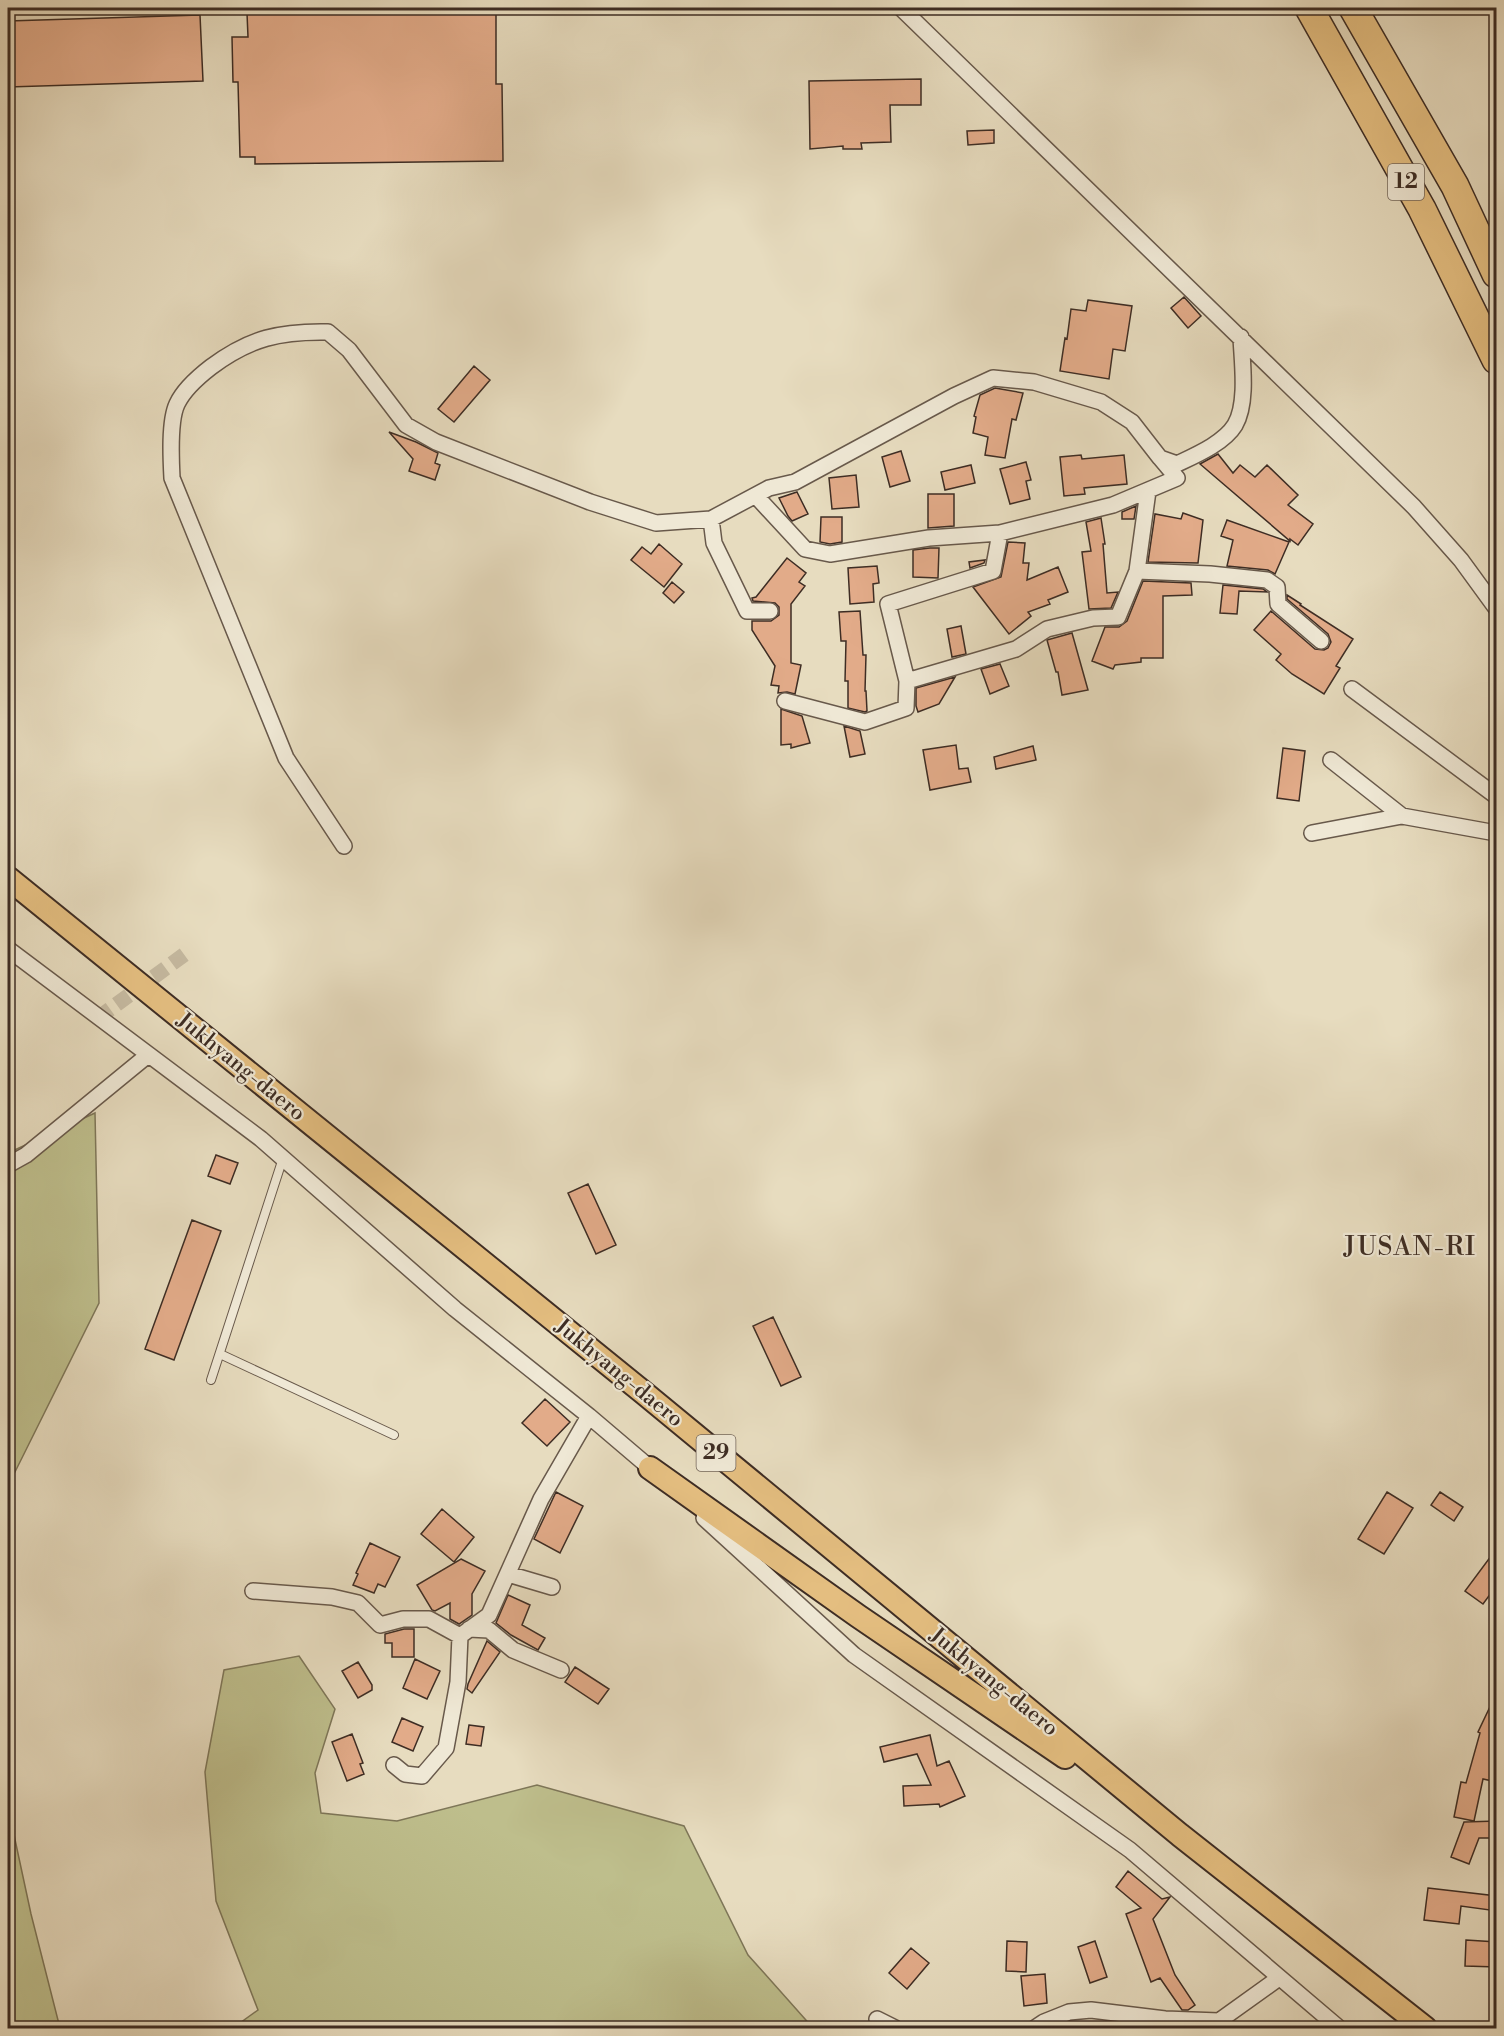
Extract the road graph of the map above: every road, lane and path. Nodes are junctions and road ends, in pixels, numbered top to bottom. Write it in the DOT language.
graph roads {
  1 [pos="901,8"];
  2 [pos="1308,8"];
  3 [pos="1353,8"];
  4 [pos="1497,274"];
  5 [pos="1241,337"];
  6 [pos="1497,360"];
  7 [pos="1160,458"];
  8 [pos="1148,491"];
  9 [pos="756,496"];
  10 [pos="711,519"];
  11 [pos="1000,533"];
  12 [pos="1137,571"];
  13 [pos="1497,609"];
  14 [pos="770,611"];
  15 [pos="1321,641"];
  16 [pos="907,681"];
  17 [pos="1352,689"];
  18 [pos="785,701"];
  19 [pos="1331,760"];
  20 [pos="1497,796"];
  21 [pos="1402,816"];
  22 [pos="1312,833"];
  23 [pos="1497,833"];
  24 [pos="344,846"];
  25 [pos="8,878"];
  26 [pos="8,949"];
  27 [pos="148,1055"];
  28 [pos="283,1158"];
  29 [pos="8,1165"];
  30 [pos="220,1354"];
  31 [pos="211,1380"];
  32 [pos="589,1416"];
  33 [pos="394,1435"];
  34 [pos="650,1468"];
  35 [pos="508,1574"];
  36 [pos="552,1587"];
  37 [pos="253,1591"];
  38 [pos="464,1632"];
  39 [pos="561,1670"];
  40 [pos="393,1765"];
  41 [pos="1180,1835"];
  42 [pos="1279,1978"];
  43 [pos="876,2019"];
  44 [pos="895,2028"];
  45 [pos="1035,2028"];
  46 [pos="1339,2028"];
  47 [pos="1425,2028"];
  1 -- 5 [label="street"];
  2 -- 6 [label="highway, 12"];
  3 -- 4 [label="highway, 12"];
  5 -- 7 [label="street"];
  5 -- 13 [label="street"];
  7 -- 8 [label="street"];
  7 -- 9 [label="street"];
  8 -- 11 [label="street"];
  8 -- 12 [label="street"];
  9 -- 10 [label="street"];
  9 -- 11 [label="street"];
  10 -- 14 [label="street"];
  10 -- 24 [label="street"];
  11 -- 16 [label="street"];
  12 -- 15 [label="street"];
  12 -- 16 [label="street"];
  16 -- 18 [label="street"];
  17 -- 20 [label="street"];
  19 -- 21 [label="street"];
  21 -- 22 [label="street"];
  21 -- 23 [label="street"];
  25 -- 41 [label="main road, Jukhyang-daero / 29"];
  26 -- 27 [label="street"];
  27 -- 28 [label="street"];
  27 -- 29 [label="street"];
  28 -- 30 [label="lane"];
  28 -- 32 [label="street"];
  30 -- 31 [label="lane"];
  30 -- 33 [label="lane"];
  32 -- 34 [label="street"];
  32 -- 35 [label="street"];
  34 -- 41 [label="main road"];
  34 -- 42 [label="street"];
  35 -- 36 [label="street"];
  35 -- 38 [label="street"];
  37 -- 38 [label="street"];
  38 -- 39 [label="street"];
  38 -- 40 [label="street"];
  41 -- 47 [label="main road, Jukhyang-daero / 29"];
  42 -- 45 [label="street"];
  42 -- 46 [label="street"];
  43 -- 44 [label="street"];
}
